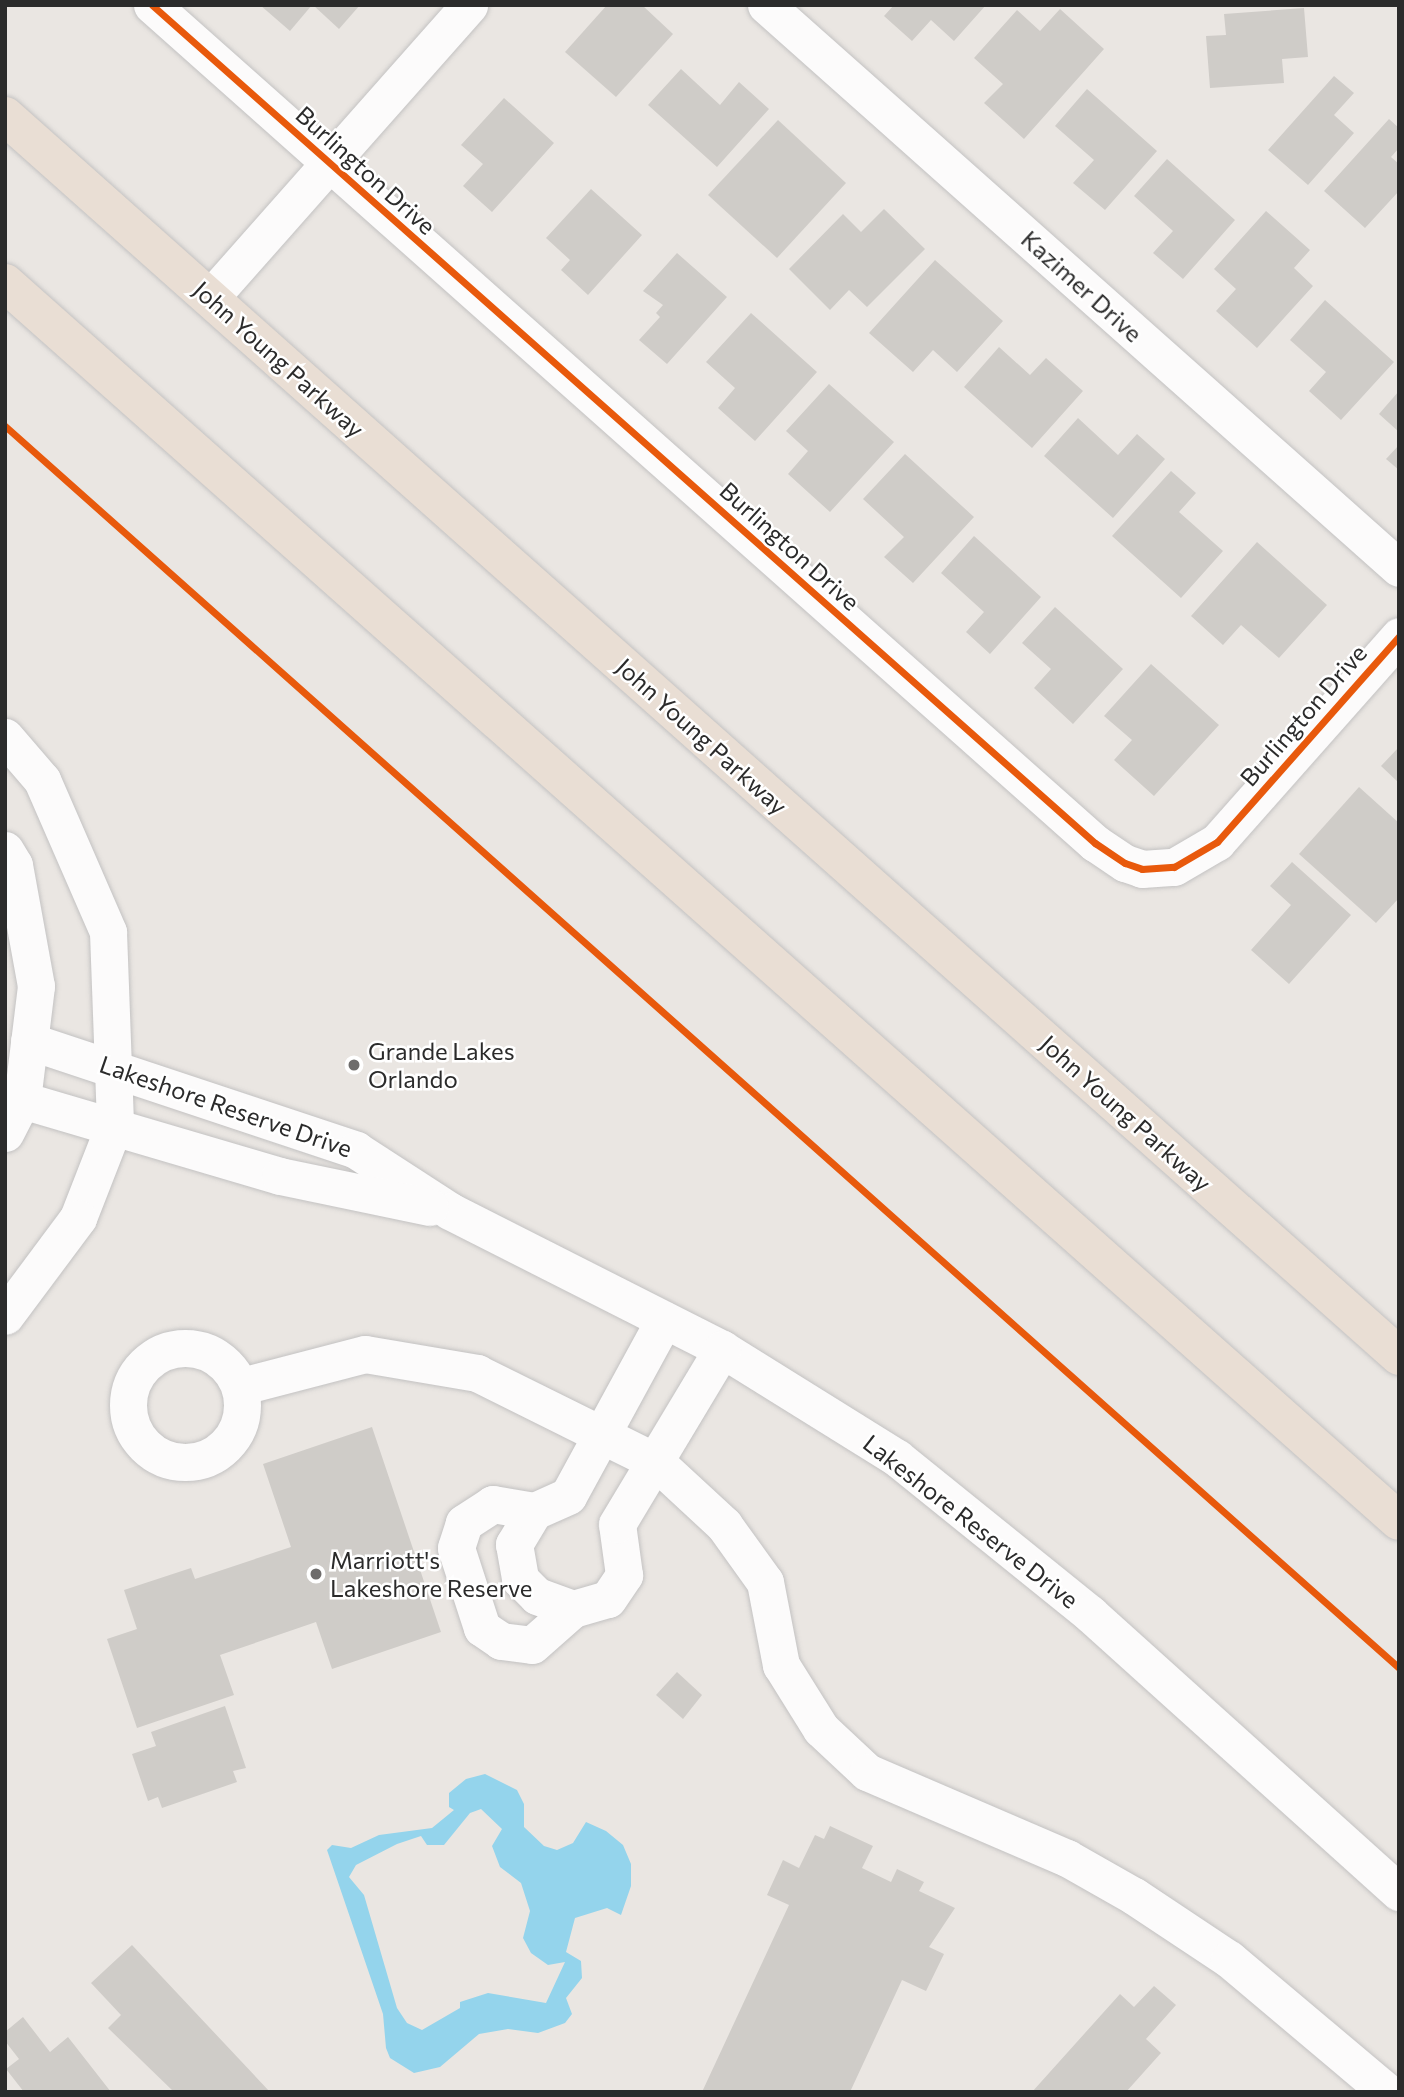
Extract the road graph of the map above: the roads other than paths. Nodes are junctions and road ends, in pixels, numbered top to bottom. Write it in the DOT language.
graph roads {
  1 [pos="152,5"];
  2 [pos="469,5"];
  3 [pos="766,5"];
  4 [pos="5,116"];
  5 [pos="329,163"];
  6 [pos="5,283"];
  7 [pos="210,298"];
  8 [pos="1399,568"];
  9 [pos="1399,636"];
  10 [pos="5,737"];
  11 [pos="5,850"];
  12 [pos="29,1041"];
  13 [pos="113,1066"];
  14 [pos="22,1100"];
  15 [pos="115,1123"];
  16 [pos="5,1133"];
  17 [pos="450,1212"];
  18 [pos="5,1316"];
  19 [pos="664,1320"];
  20 [pos="722,1349"];
  21 [pos="1399,1356"];
  22 [pos="242,1386"];
  23 [pos="599,1433"];
  24 [pos="656,1462"];
  25 [pos="534,1511"];
  26 [pos="1399,1521"];
  27 [pos="573,1609"];
  28 [pos="1399,1892"];
  29 [pos="1387,2092"];
  1 -- 5 [label="street, Burlington Drive"];
  2 -- 5 [label="street"];
  3 -- 8 [label="street, Kazimer Drive"];
  4 -- 7 [label="highway, John Young Parkway"];
  5 -- 7 [label="street"];
  5 -- 9 [label="street, Burlington Drive"];
  6 -- 26 [label="highway"];
  7 -- 21 [label="highway, John Young Parkway"];
  10 -- 13 [label="street"];
  11 -- 12 [label="street"];
  12 -- 13 [label="street, Lakeshore Reserve Drive"];
  12 -- 14 [label="street"];
  13 -- 15 [label="street"];
  13 -- 17 [label="street, Lakeshore Reserve Drive"];
  14 -- 15 [label="street, Lakeshore Reserve Drive"];
  14 -- 16 [label="street"];
  15 -- 17 [label="street, Lakeshore Reserve Drive"];
  15 -- 18 [label="street"];
  17 -- 19 [label="street, Lakeshore Reserve Drive"];
  19 -- 20 [label="street, Lakeshore Reserve Drive"];
  19 -- 23 [label="street"];
  20 -- 24 [label="street"];
  20 -- 28 [label="street, Lakeshore Reserve Drive"];
  22 -- 23 [label="street"];
  23 -- 24 [label="street"];
  23 -- 25 [label="street"];
  24 -- 27 [label="street"];
  24 -- 29 [label="street"];
  25 -- 27 [label="street"];
  25 -- 27 [label="street"];
}
